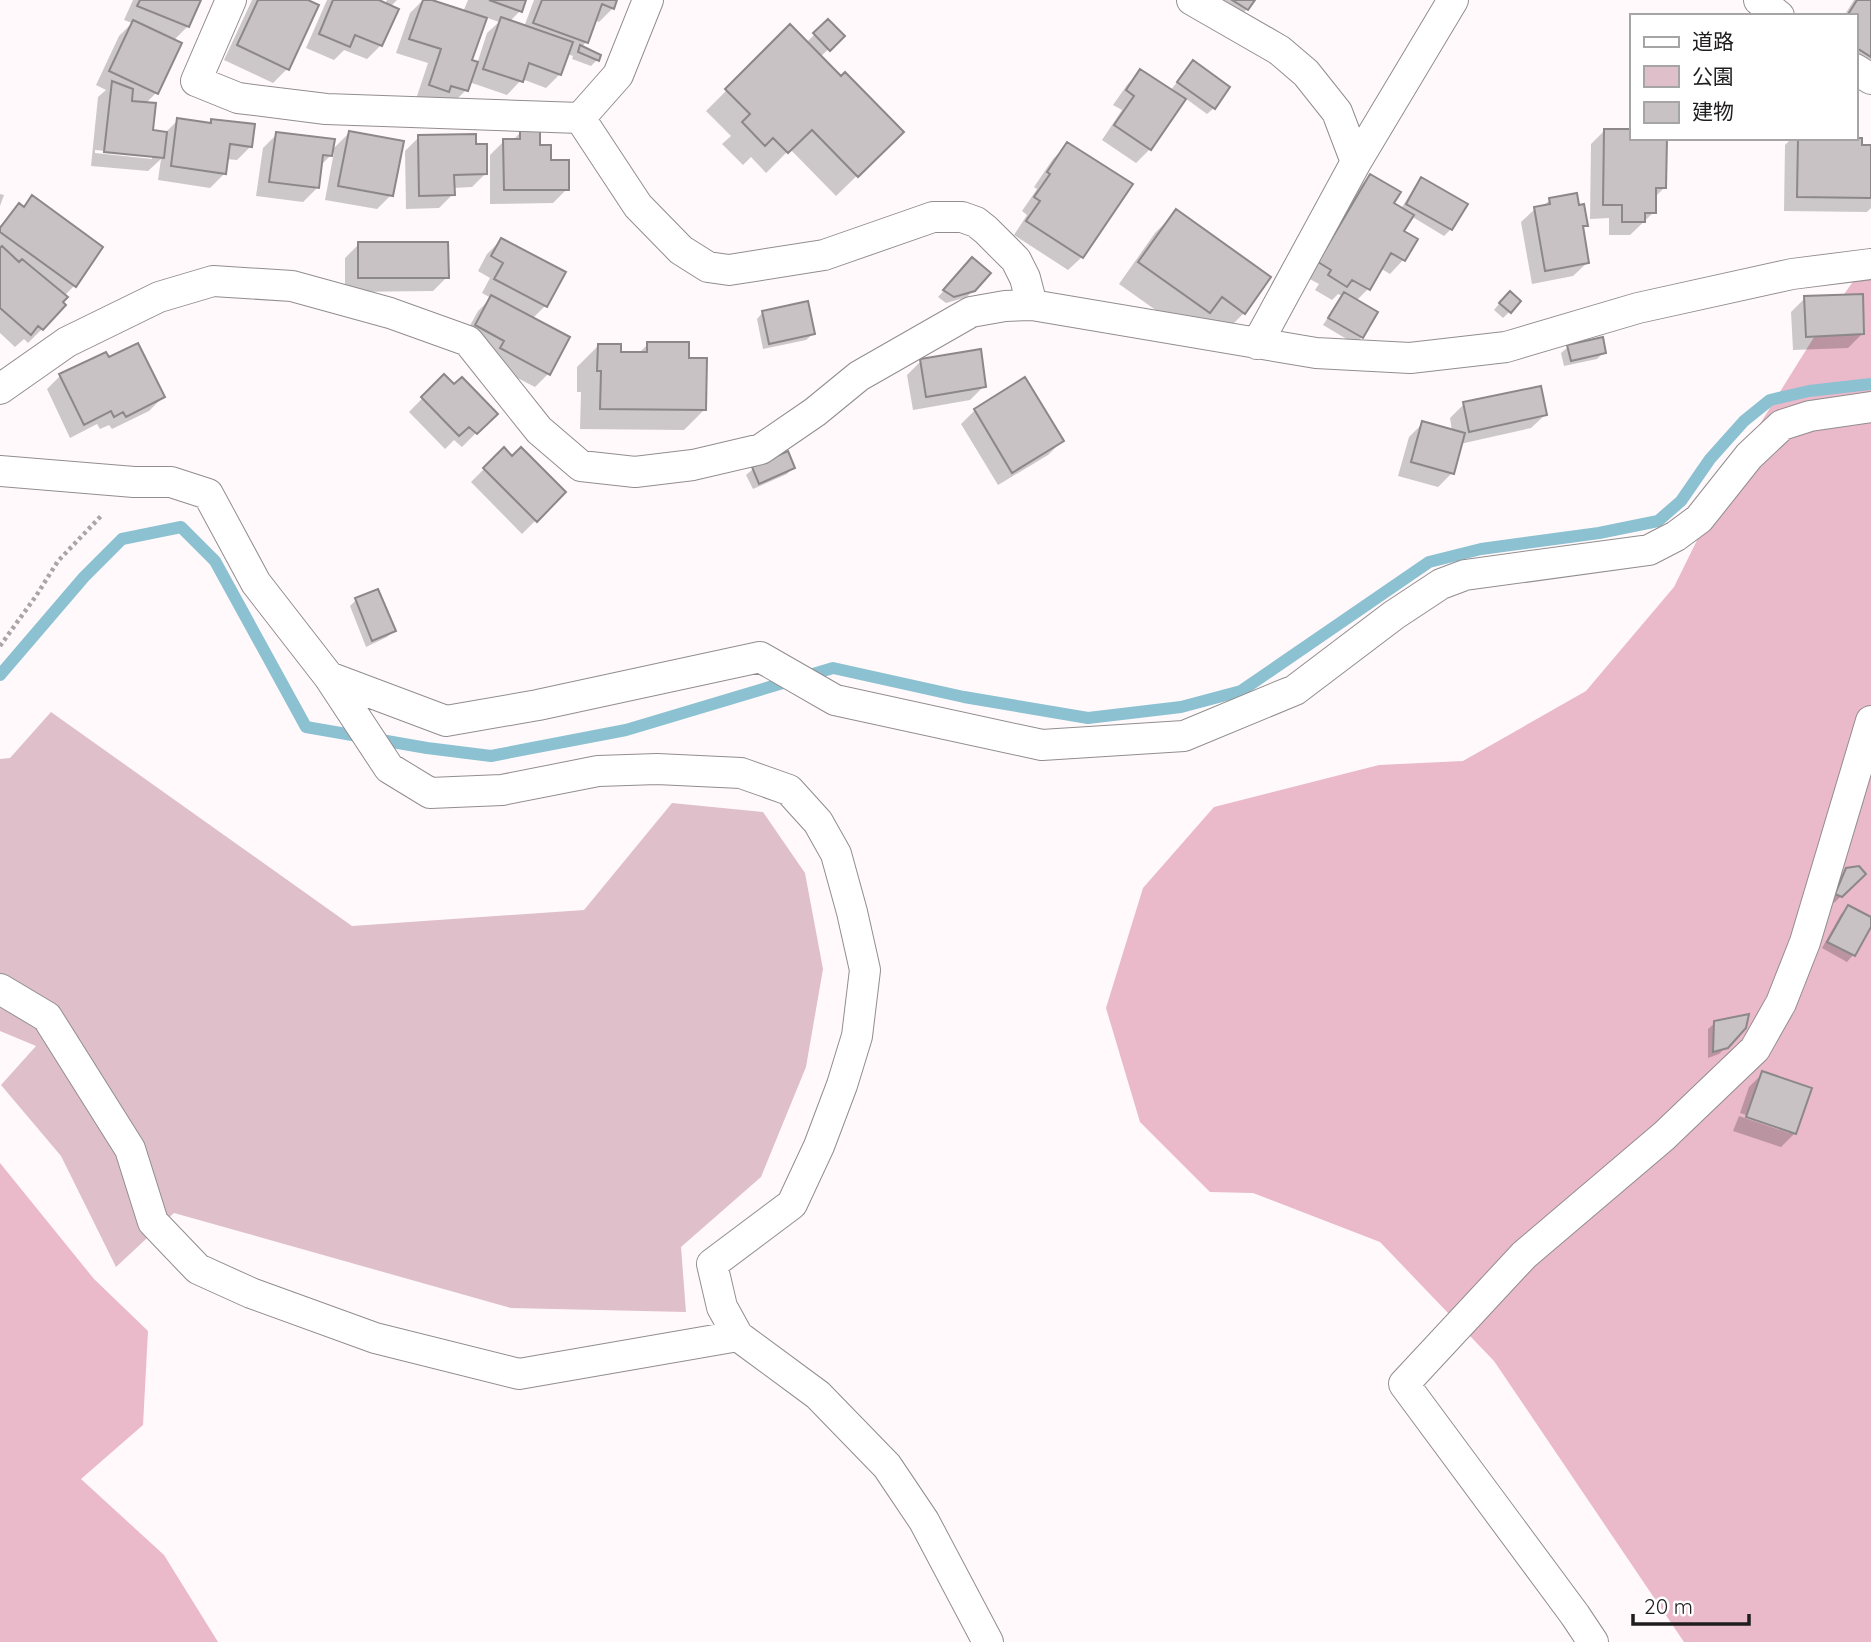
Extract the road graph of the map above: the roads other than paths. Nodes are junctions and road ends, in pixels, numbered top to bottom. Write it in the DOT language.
graph roads {
  1 [pos="231,0"];
  2 [pos="649,0"];
  3 [pos="1192,0"];
  4 [pos="1452,0"];
  5 [pos="1759,0"];
  6 [pos="1776,14"];
  7 [pos="580,118"];
  8 [pos="1356,162"];
  9 [pos="1871,264"];
  10 [pos="1032,305"];
  11 [pos="1257,344"];
  12 [pos="0,389"];
  13 [pos="1871,407"];
  14 [pos="0,471"];
  15 [pos="329,677"];
  16 [pos="1871,721"];
  17 [pos="0,989"];
  18 [pos="738,1336"];
  19 [pos="988,1642"];
  20 [pos="1593,1642"];
  1 -- 7 [label="street"];
  2 -- 7 [label="street"];
  3 -- 8 [label="street"];
  4 -- 8 [label="street"];
  5 -- 6 [label="street"];
  7 -- 10 [label="street"];
  8 -- 11 [label="street"];
  9 -- 11 [label="street"];
  10 -- 11 [label="street"];
  10 -- 12 [label="street"];
  13 -- 15 [label="street"];
  14 -- 15 [label="street"];
  15 -- 18 [label="street"];
  16 -- 20 [label="street"];
  17 -- 18 [label="street"];
  18 -- 19 [label="street"];
}
